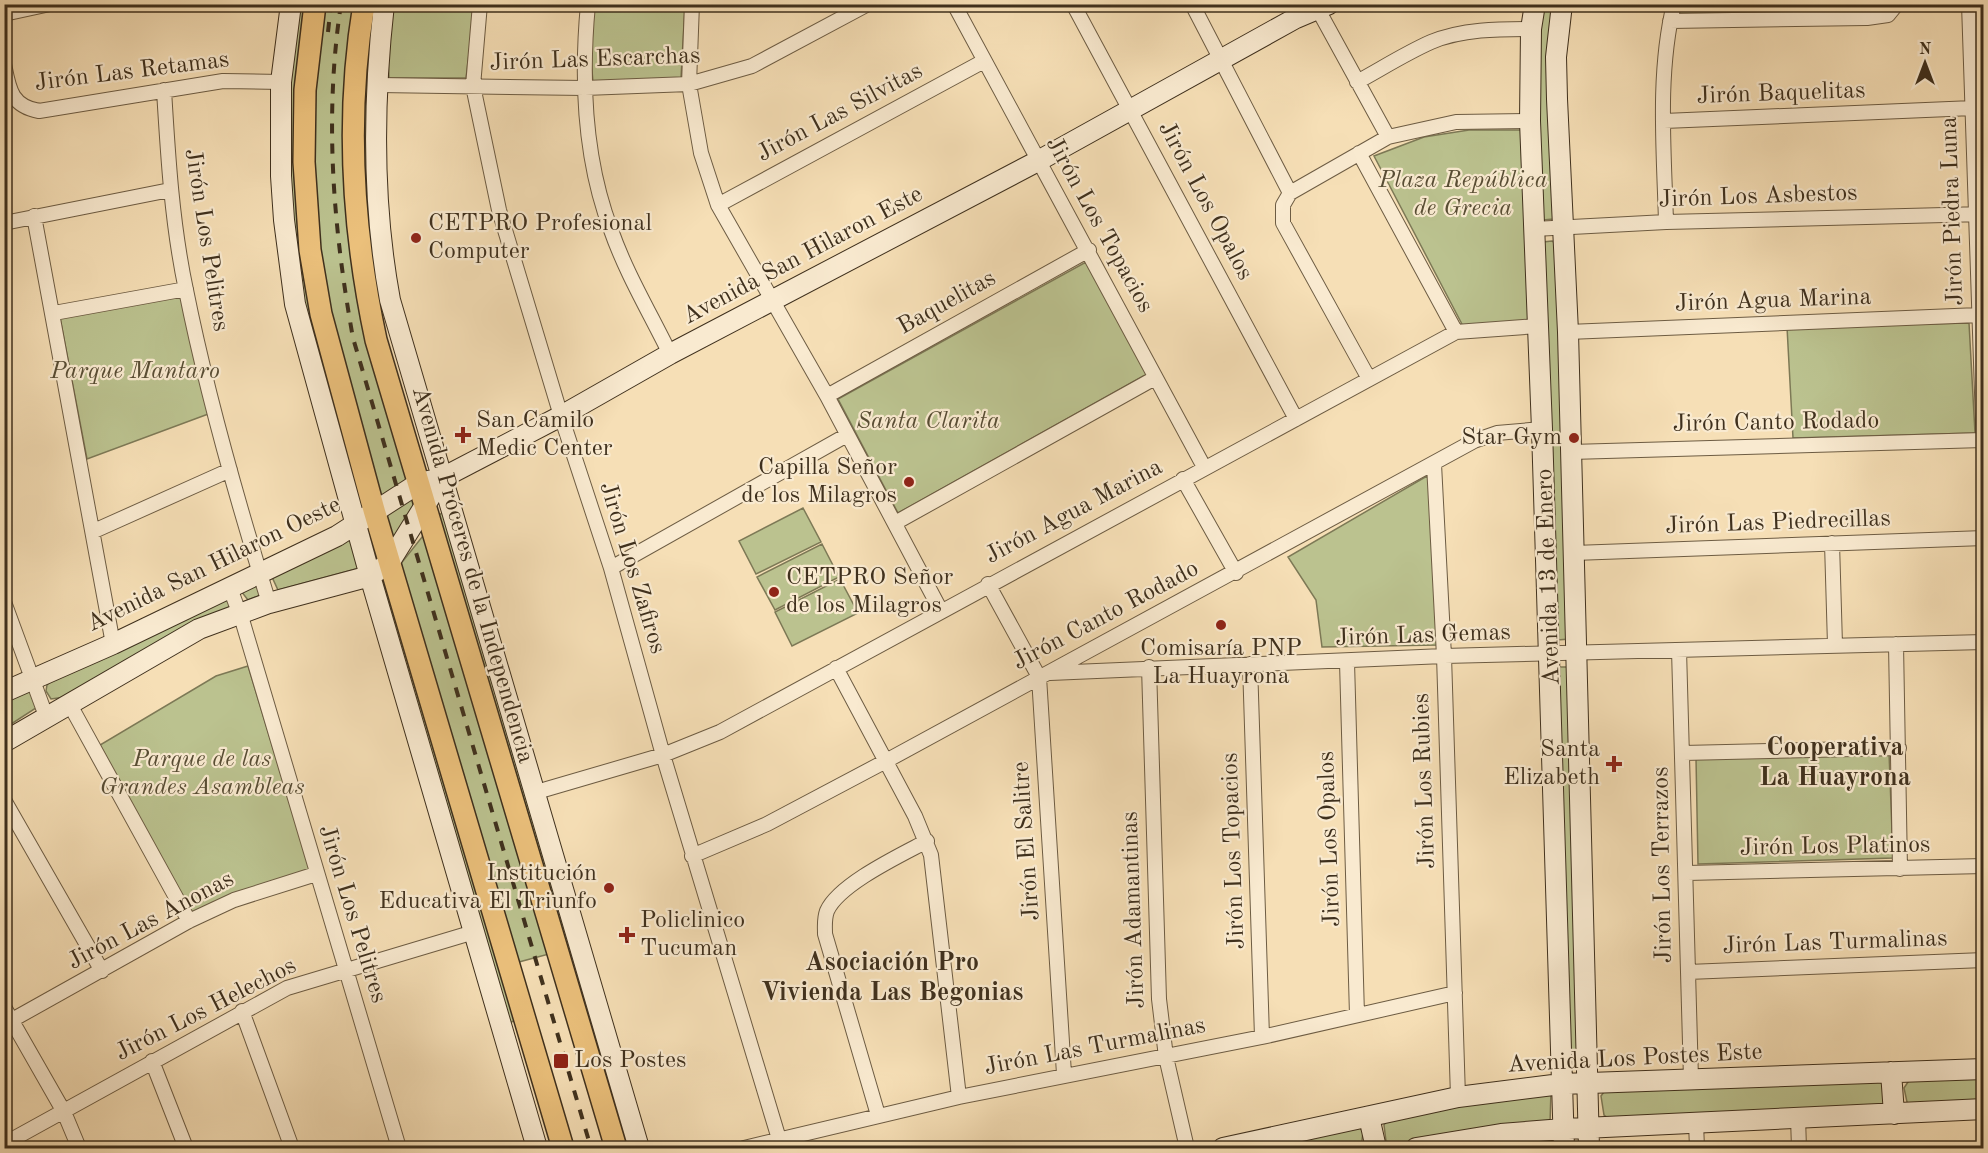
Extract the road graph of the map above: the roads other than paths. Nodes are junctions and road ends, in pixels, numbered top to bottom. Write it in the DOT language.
graph roads {
  1 [pos="50,4"];
  2 [pos="291,4"];
  3 [pos="315,4"];
  4 [pos="364,4"];
  5 [pos="384,4"];
  6 [pos="480,4"];
  7 [pos="588,4"];
  8 [pos="692,4"];
  9 [pos="868,4"];
  10 [pos="954,4"];
  11 [pos="1073,4"];
  12 [pos="1192,4"];
  13 [pos="1535,4"];
  14 [pos="1562,4"];
  15 [pos="1674,4"];
  16 [pos="1897,4"];
  17 [pos="1969,4"];
  18 [pos="1313,8"];
  19 [pos="4,14"];
  20 [pos="1670,21"];
  21 [pos="1531,29"];
  22 [pos="984,61"];
  23 [pos="1222,61"];
  24 [pos="4,64"];
  25 [pos="281,82"];
  26 [pos="1357,82"];
  27 [pos="689,84"];
  28 [pos="379,85"];
  29 [pos="473,86"];
  30 [pos="585,88"];
  31 [pos="164,90"];
  32 [pos="1973,108"];
  33 [pos="1131,110"];
  34 [pos="1530,121"];
  35 [pos="1664,121"];
  36 [pos="1388,137"];
  37 [pos="1359,153"];
  38 [pos="1038,161"];
  39 [pos="170,190"];
  40 [pos="1290,193"];
  41 [pos="717,204"];
  42 [pos="1980,214"];
  43 [pos="34,216"];
  44 [pos="1666,222"];
  45 [pos="4,223"];
  46 [pos="1562,228"];
  47 [pos="1534,229"];
  48 [pos="1089,250"];
  49 [pos="186,289"];
  50 [pos="771,302"];
  51 [pos="54,313"];
  52 [pos="1979,315"];
  53 [pos="1538,326"];
  54 [pos="1456,332"];
  55 [pos="1568,332"];
  56 [pos="670,354"];
  57 [pos="1368,377"];
  58 [pos="1155,378"];
  59 [pos="827,396"];
  60 [pos="561,416"];
  61 [pos="1296,419"];
  62 [pos="1542,429"];
  63 [pos="847,435"];
  64 [pos="1983,440"];
  65 [pos="1571,452"];
  66 [pos="1983,452"];
  67 [pos="1434,464"];
  68 [pos="1204,467"];
  69 [pos="230,470"];
  70 [pos="441,478"];
  71 [pos="1183,479"];
  72 [pos="419,483"];
  73 [pos="425,505"];
  74 [pos="374,510"];
  75 [pos="895,523"];
  76 [pos="355,525"];
  77 [pos="94,531"];
  78 [pos="1983,538"];
  79 [pos="1832,543"];
  80 [pos="1574,553"];
  81 [pos="389,563"];
  82 [pos="611,568"];
  83 [pos="260,573"];
  84 [pos="1236,573"];
  85 [pos="370,576"];
  86 [pos="988,584"];
  87 [pos="230,588"];
  88 [pos="4,602"];
  89 [pos="268,603"];
  90 [pos="941,611"];
  91 [pos="240,614"];
  92 [pos="1983,642"];
  93 [pos="113,644"];
  94 [pos="1896,644"];
  95 [pos="1835,645"];
  96 [pos="1679,650"];
  97 [pos="1578,652"];
  98 [pos="1550,653"];
  99 [pos="1443,656"];
  100 [pos="1347,662"];
  101 [pos="1251,664"];
  102 [pos="1149,667"];
  103 [pos="836,669"];
  104 [pos="1042,675"];
  105 [pos="31,679"];
  106 [pos="4,692"];
  107 [pos="69,703"];
  108 [pos="46,716"];
  109 [pos="4,742"];
  110 [pos="1899,748"];
  111 [pos="1683,753"];
  112 [pos="663,755"];
  113 [pos="886,761"];
  114 [pos="533,793"];
  115 [pos="4,800"];
  116 [pos="927,841"];
  117 [pos="692,855"];
  118 [pos="1983,866"];
  119 [pos="1900,869"];
  120 [pos="1687,873"];
  121 [pos="316,874"];
  122 [pos="189,921"];
  123 [pos="474,932"];
  124 [pos="1983,960"];
  125 [pos="344,969"];
  126 [pos="102,971"];
  127 [pos="1688,972"];
  128 [pos="1455,993"];
  129 [pos="4,1007"];
  130 [pos="242,1011"];
  131 [pos="1357,1015"];
  132 [pos="12,1020"];
  133 [pos="1262,1037"];
  134 [pos="1166,1057"];
  135 [pos="152,1061"];
  136 [pos="1983,1069"];
  137 [pos="1891,1072"];
  138 [pos="1064,1074"];
  139 [pos="1691,1079"];
  140 [pos="1587,1082"];
  141 [pos="1561,1084"];
  142 [pos="959,1097"];
  143 [pos="1458,1097"];
  144 [pos="1983,1109"];
  145 [pos="64,1113"];
  146 [pos="1894,1114"];
  147 [pos="878,1115"];
  148 [pos="1369,1117"];
  149 [pos="1798,1118"];
  150 [pos="1696,1123"];
  151 [pos="1589,1127"];
  152 [pos="1563,1129"];
  153 [pos="779,1139"];
  154 [pos="4,1144"];
  155 [pos="79,1149"];
  156 [pos="186,1149"];
  157 [pos="291,1149"];
  158 [pos="399,1149"];
  159 [pos="537,1149"];
  160 [pos="563,1149"];
  161 [pos="616,1149"];
  162 [pos="639,1149"];
  163 [pos="744,1149"];
  164 [pos="1187,1149"];
  165 [pos="1223,1149"];
  166 [pos="1376,1149"];
  167 [pos="1416,1149"];
  168 [pos="1564,1149"];
  169 [pos="1589,1149"];
  170 [pos="1697,1149"];
  171 [pos="1799,1149"];
  1 -- 19 [label="street"];
  2 -- 25 [label="main road"];
  3 -- 74 [label="main road"];
  4 -- 72 [label="main road, Avenida Próceres de la Independencia"];
  5 -- 28 [label="main road, Avenida Próceres de la Independencia"];
  6 -- 29 [label="street, Jirón Los Zafiros"];
  7 -- 30 [label="street"];
  8 -- 27 [label="street"];
  9 -- 27 [label="street, Jirón Las Escarchas"];
  10 -- 22 [label="street, Jirón Los Topacios"];
  11 -- 33 [label="street, Jirón Los Opalos"];
  12 -- 23 [label="street"];
  13 -- 21 [label="main road, Avenida 13 de Enero"];
  14 -- 46 [label="main road, Avenida 13 de Enero"];
  15 -- 20 [label="street"];
  16 -- 20 [label="street"];
  17 -- 32 [label="street, Jirón Piedra Luna"];
  18 -- 23 [label="main road, Avenida San Hilaron Este"];
  18 -- 26 [label="street"];
  20 -- 35 [label="street"];
  21 -- 26 [label="street"];
  21 -- 34 [label="main road, Avenida 13 de Enero"];
  22 -- 38 [label="street, Jirón Los Topacios"];
  22 -- 41 [label="street, Jirón Las Silvitas"];
  23 -- 33 [label="main road, Avenida San Hilaron Este"];
  23 -- 40 [label="street"];
  24 -- 31 [label="street, Jirón Las Retamas"];
  25 -- 31 [label="street, Jirón Las Retamas"];
  25 -- 76 [label="main road"];
  26 -- 36 [label="street"];
  27 -- 30 [label="street, Jirón Las Escarchas"];
  27 -- 41 [label="street"];
  28 -- 29 [label="street, Jirón Las Escarchas"];
  28 -- 70 [label="main road, Avenida Próceres de la Independencia"];
  29 -- 30 [label="street, Jirón Las Escarchas"];
  29 -- 60 [label="street, Jirón Los Zafiros"];
  30 -- 56 [label="street"];
  31 -- 39 [label="street, Jirón Los Pelitres"];
  32 -- 35 [label="street, Jirón Baquelitas"];
  32 -- 42 [label="street, Jirón Piedra Luna"];
  33 -- 38 [label="main road, Avenida San Hilaron Este"];
  33 -- 61 [label="street, Jirón Los Opalos"];
  34 -- 36 [label="street"];
  34 -- 47 [label="main road, Avenida 13 de Enero"];
  35 -- 44 [label="street"];
  36 -- 37 [label="street"];
  37 -- 40 [label="street"];
  37 -- 54 [label="street"];
  38 -- 48 [label="street, Jirón Los Topacios"];
  38 -- 50 [label="main road, Avenida San Hilaron Este"];
  39 -- 43 [label="street"];
  39 -- 49 [label="street, Jirón Los Pelitres"];
  40 -- 57 [label="street"];
  41 -- 50 [label="street"];
  42 -- 44 [label="street, Jirón Los Asbestos"];
  42 -- 52 [label="street, Jirón Piedra Luna"];
  43 -- 45 [label="street"];
  43 -- 51 [label="street"];
  44 -- 46 [label="street, Jirón Los Asbestos"];
  46 -- 47 [label="street, Jirón Los Asbestos"];
  46 -- 55 [label="main road, Avenida 13 de Enero"];
  47 -- 53 [label="main road, Avenida 13 de Enero"];
  48 -- 58 [label="street, Jirón Los Topacios"];
  48 -- 59 [label="street, Baquelitas"];
  49 -- 51 [label="street"];
  49 -- 69 [label="street, Jirón Los Pelitres"];
  50 -- 56 [label="main road, Avenida San Hilaron Este"];
  50 -- 59 [label="street"];
  51 -- 77 [label="street"];
  52 -- 55 [label="street, Jirón Agua Marina"];
  52 -- 64 [label="street, Jirón Piedra Luna"];
  53 -- 54 [label="street, Jirón Agua Marina"];
  53 -- 62 [label="main road, Avenida 13 de Enero"];
  54 -- 57 [label="street, Jirón Agua Marina"];
  55 -- 65 [label="main road, Avenida 13 de Enero"];
  56 -- 60 [label="main road, Avenida San Hilaron Este"];
  57 -- 61 [label="street, Jirón Agua Marina"];
  58 -- 68 [label="street, Jirón Los Topacios"];
  58 -- 75 [label="street"];
  59 -- 63 [label="street"];
  60 -- 70 [label="main road, Avenida San Hilaron Este"];
  60 -- 82 [label="street, Jirón Los Zafiros"];
  61 -- 68 [label="street, Jirón Agua Marina"];
  62 -- 67 [label="street, Jirón Canto Rodado"];
  62 -- 98 [label="main road, Avenida 13 de Enero"];
  63 -- 75 [label="street"];
  63 -- 82 [label="street"];
  64 -- 65 [label="street, Jirón Canto Rodado"];
  64 -- 66 [label="street, Jirón Piedra Luna"];
  65 -- 80 [label="main road, Avenida 13 de Enero"];
  67 -- 84 [label="street, Jirón Canto Rodado"];
  67 -- 99 [label="street, Jirón Los Rubies"];
  68 -- 71 [label="street, Jirón Agua Marina"];
  69 -- 77 [label="street"];
  69 -- 83 [label="street, Jirón Los Pelitres"];
  70 -- 72 [label="main road, Avenida San Hilaron Oeste"];
  70 -- 73 [label="main road"];
  70 -- 114 [label="main road, Avenida Próceres de la Independencia"];
  71 -- 84 [label="street"];
  71 -- 86 [label="street, Jirón Agua Marina"];
  72 -- 73 [label="main road, Avenida Próceres de la Independencia"];
  72 -- 74 [label="main road, Avenida San Hilaron Oeste"];
  73 -- 81 [label="main road"];
  73 -- 161 [label="main road, Avenida Próceres de la Independencia"];
  74 -- 76 [label="main road, Avenida San Hilaron Oeste"];
  74 -- 81 [label="main road"];
  75 -- 90 [label="street"];
  76 -- 83 [label="main road, Avenida San Hilaron Oeste"];
  76 -- 85 [label="main road"];
  77 -- 93 [label="street"];
  78 -- 79 [label="street, Jirón Las Piedrecillas"];
  79 -- 80 [label="street, Jirón Las Piedrecillas"];
  79 -- 95 [label="street"];
  80 -- 97 [label="main road, Avenida 13 de Enero"];
  81 -- 85 [label="main road"];
  81 -- 160 [label="main road"];
  82 -- 112 [label="street, Jirón Los Zafiros"];
  83 -- 87 [label="main road, Avenida San Hilaron Oeste"];
  83 -- 89 [label="street, Jirón Los Pelitres"];
  84 -- 104 [label="street, Jirón Canto Rodado"];
  85 -- 89 [label="main road"];
  85 -- 123 [label="main road"];
  86 -- 90 [label="street, Jirón Agua Marina"];
  86 -- 104 [label="street"];
  87 -- 91 [label="street, Jirón Los Pelitres"];
  87 -- 93 [label="main road, Avenida San Hilaron Oeste"];
  88 -- 105 [label="street"];
  89 -- 91 [label="main road"];
  90 -- 103 [label="street, Jirón Agua Marina"];
  91 -- 107 [label="main road"];
  91 -- 121 [label="street, Jirón Los Pelitres"];
  92 -- 94 [label="street, Jirón Las Gemas"];
  93 -- 105 [label="main road, Avenida San Hilaron Oeste"];
  94 -- 95 [label="street, Jirón Las Gemas"];
  94 -- 110 [label="street"];
  95 -- 96 [label="street, Jirón Las Gemas"];
  96 -- 97 [label="street, Jirón Las Gemas"];
  96 -- 111 [label="street, Jirón Los Terrazos"];
  97 -- 98 [label="street, Jirón Las Gemas"];
  97 -- 140 [label="main road, Avenida 13 de Enero"];
  98 -- 99 [label="street, Jirón Las Gemas"];
  98 -- 141 [label="main road, Avenida 13 de Enero"];
  99 -- 100 [label="street, Jirón Las Gemas"];
  99 -- 128 [label="street, Jirón Los Rubies"];
  100 -- 101 [label="street, Jirón Las Gemas"];
  100 -- 131 [label="street, Jirón Los Opalos"];
  101 -- 102 [label="street, Jirón Las Gemas"];
  101 -- 133 [label="street, Jirón Los Topacios"];
  102 -- 104 [label="street, Jirón Las Gemas"];
  102 -- 134 [label="street, Jirón Adamantinas"];
  103 -- 112 [label="street, Jirón Agua Marina"];
  103 -- 113 [label="street"];
  104 -- 113 [label="street, Jirón Canto Rodado"];
  104 -- 138 [label="street, Jirón El Salitre"];
  105 -- 106 [label="main road, Avenida San Hilaron Oeste"];
  105 -- 108 [label="street"];
  107 -- 108 [label="main road"];
  107 -- 122 [label="street"];
  108 -- 109 [label="main road"];
  110 -- 111 [label="street"];
  110 -- 119 [label="street"];
  111 -- 120 [label="street, Jirón Los Terrazos"];
  112 -- 114 [label="street, Jirón Agua Marina"];
  112 -- 117 [label="street, Jirón Los Zafiros"];
  113 -- 116 [label="street"];
  113 -- 117 [label="street, Jirón Canto Rodado"];
  114 -- 162 [label="main road, Avenida Próceres de la Independencia"];
  115 -- 126 [label="street"];
  116 -- 142 [label="street"];
  116 -- 147 [label="street"];
  117 -- 153 [label="street, Jirón Los Zafiros"];
  118 -- 119 [label="street, Jirón Los Platinos"];
  119 -- 120 [label="street, Jirón Los Platinos"];
  120 -- 127 [label="street, Jirón Los Terrazos"];
  121 -- 122 [label="street, Jirón Las Anonas"];
  121 -- 125 [label="street, Jirón Los Pelitres"];
  122 -- 126 [label="street, Jirón Las Anonas"];
  123 -- 125 [label="street, Jirón Los Helechos"];
  123 -- 159 [label="main road"];
  124 -- 127 [label="street, Jirón Las Turmalinas"];
  125 -- 130 [label="street, Jirón Los Helechos"];
  125 -- 158 [label="street, Jirón Los Pelitres"];
  126 -- 132 [label="street, Jirón Las Anonas"];
  127 -- 139 [label="street, Jirón Los Terrazos"];
  128 -- 131 [label="street, Jirón Las Turmalinas"];
  128 -- 143 [label="street, Jirón Los Rubies"];
  129 -- 132 [label="street"];
  130 -- 135 [label="street, Jirón Los Helechos"];
  130 -- 157 [label="street"];
  131 -- 133 [label="street, Jirón Las Turmalinas"];
  132 -- 145 [label="street"];
  133 -- 134 [label="street, Jirón Las Turmalinas"];
  134 -- 138 [label="street, Jirón Las Turmalinas"];
  134 -- 164 [label="street, Jirón Adamantinas"];
  135 -- 145 [label="street, Jirón Los Helechos"];
  135 -- 156 [label="street"];
  136 -- 137 [label="main road, Avenida Los Postes Este"];
  137 -- 139 [label="main road, Avenida Los Postes Este"];
  137 -- 146 [label="main road"];
  138 -- 142 [label="street, Jirón Las Turmalinas"];
  139 -- 140 [label="main road, Avenida Los Postes Este"];
  140 -- 141 [label="main road, Avenida Los Postes Este"];
  140 -- 151 [label="main road, Avenida 13 de Enero"];
  141 -- 143 [label="main road, Avenida Los Postes Este"];
  141 -- 152 [label="main road, Avenida 13 de Enero"];
  142 -- 147 [label="street, Jirón Las Turmalinas"];
  143 -- 148 [label="main road, Avenida Los Postes Este"];
  144 -- 146 [label="main road"];
  145 -- 154 [label="street, Jirón Los Helechos"];
  145 -- 155 [label="street"];
  146 -- 149 [label="main road"];
  147 -- 153 [label="street, Jirón Las Turmalinas"];
  148 -- 165 [label="main road, Avenida Los Postes Este"];
  148 -- 166 [label="main road"];
  149 -- 150 [label="main road"];
  149 -- 171 [label="street"];
  150 -- 151 [label="main road"];
  150 -- 170 [label="street"];
  151 -- 152 [label="main road"];
  151 -- 169 [label="main road, Avenida 13 de Enero"];
  152 -- 167 [label="main road"];
  152 -- 168 [label="main road, Avenida 13 de Enero"];
  153 -- 163 [label="street, Jirón Las Turmalinas"];
}
